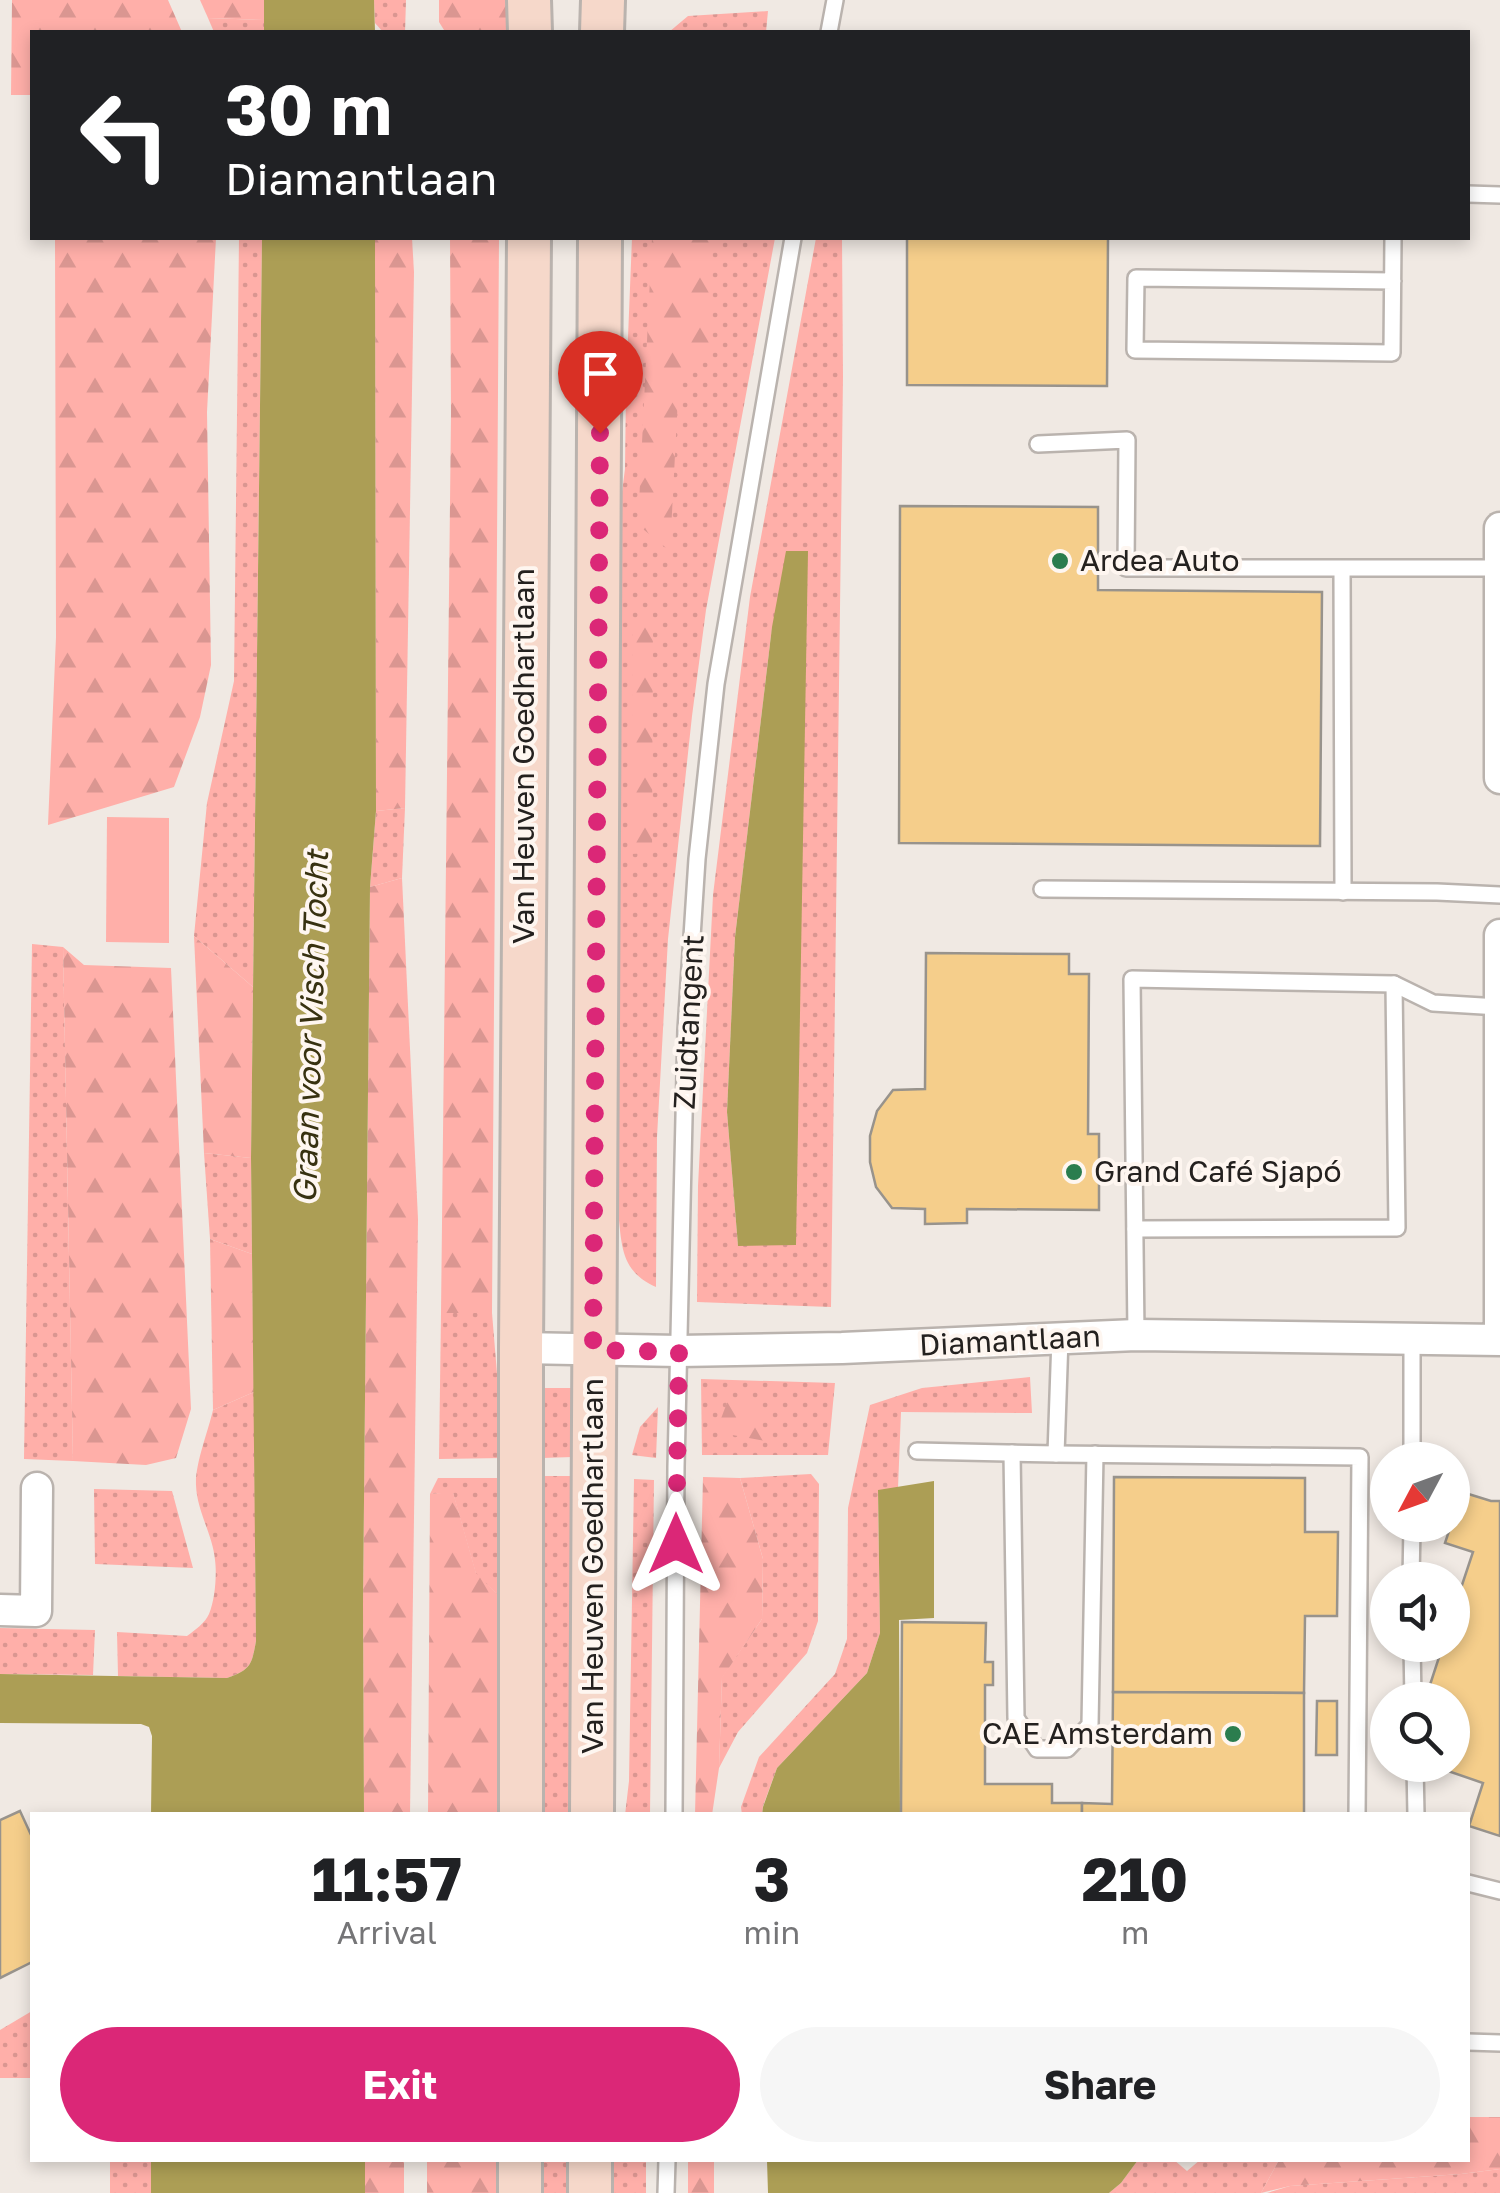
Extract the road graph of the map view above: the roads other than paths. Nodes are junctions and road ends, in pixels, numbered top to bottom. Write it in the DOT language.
graph roads {
  1 [pos="529,0"];
  2 [pos="602,0"];
  3 [pos="835,0"];
  4 [pos="530,30"];
  5 [pos="602,30"];
  6 [pos="829,30"];
  7 [pos="1470,194"];
  8 [pos="1500,195"];
  9 [pos="529,240"];
  10 [pos="600,240"];
  11 [pos="793,240"];
  12 [pos="1393,240"];
  13 [pos="1393,281"];
  14 [pos="1038,444"];
  15 [pos="1500,528"];
  16 [pos="1500,568"];
  17 [pos="1342,569"];
  18 [pos="1500,678"];
  19 [pos="1500,778"];
  20 [pos="1042,889"];
  21 [pos="1343,892"];
  22 [pos="1500,895"];
  23 [pos="1500,935"];
  24 [pos="1500,974"];
  25 [pos="1394,984"];
  26 [pos="1499,1008"];
  27 [pos="1500,1110"];
  28 [pos="1135,1229"];
  29 [pos="1136,1335"];
  30 [pos="1060,1338"];
  31 [pos="1412,1339"];
  32 [pos="1500,1340"];
  33 [pos="521,1348"];
  34 [pos="593,1350"];
  35 [pos="679,1352"];
  36 [pos="1412,1442"];
  37 [pos="917,1451"];
  38 [pos="1012,1453"];
  39 [pos="1056,1454"];
  40 [pos="1095,1454"];
  41 [pos="38,1488"];
  42 [pos="0,1610"];
  43 [pos="1415,1782"];
  44 [pos="521,1812"];
  45 [pos="592,1812"];
  46 [pos="674,1812"];
  47 [pos="1357,1812"];
  48 [pos="1416,1812"];
  49 [pos="1470,1883"];
  50 [pos="1500,1891"];
  51 [pos="1470,2042"];
  52 [pos="1500,2043"];
  53 [pos="520,2162"];
  54 [pos="590,2162"];
  55 [pos="667,2162"];
  56 [pos="520,2193"];
  57 [pos="590,2193"];
  58 [pos="666,2193"];
  1 -- 4 [label="main road"];
  2 -- 5 [label="main road"];
  3 -- 6 [label="lane"];
  7 -- 8 [label="lane"];
  9 -- 33 [label="main road, Van Heuven Goedhartlaan"];
  10 -- 34 [label="main road, Van Heuven Goedhartlaan"];
  11 -- 35 [label="lane, Zuidtangent"];
  12 -- 13 [label="lane"];
  13 -- 13 [label="lane"];
  14 -- 17 [label="lane"];
  15 -- 16 [label="street"];
  16 -- 17 [label="lane"];
  16 -- 18 [label="street"];
  17 -- 21 [label="lane"];
  18 -- 19 [label="street"];
  20 -- 21 [label="lane"];
  21 -- 22 [label="lane"];
  23 -- 24 [label="street"];
  24 -- 26 [label="street"];
  25 -- 26 [label="lane"];
  25 -- 28 [label="lane"];
  25 -- 28 [label="lane"];
  26 -- 27 [label="street"];
  27 -- 32 [label="street"];
  28 -- 29 [label="lane"];
  29 -- 30 [label="street, Diamantlaan"];
  29 -- 31 [label="street, Diamantlaan"];
  30 -- 35 [label="street, Diamantlaan"];
  30 -- 39 [label="lane"];
  31 -- 32 [label="street, Diamantlaan"];
  31 -- 36 [label="lane"];
  33 -- 34 [label="street, Diamantlaan"];
  33 -- 44 [label="main road, Van Heuven Goedhartlaan"];
  34 -- 35 [label="street, Diamantlaan"];
  34 -- 45 [label="main road, Van Heuven Goedhartlaan"];
  35 -- 46 [label="lane, Zuidtangent"];
  37 -- 38 [label="lane"];
  38 -- 39 [label="lane"];
  38 -- 40 [label="lane"];
  39 -- 40 [label="lane"];
  40 -- 47 [label="lane"];
  41 -- 42 [label="street"];
  43 -- 48 [label="lane"];
  49 -- 50 [label="lane"];
  51 -- 52 [label="lane"];
  53 -- 56 [label="main road"];
  54 -- 57 [label="main road"];
  55 -- 58 [label="lane"];
}
